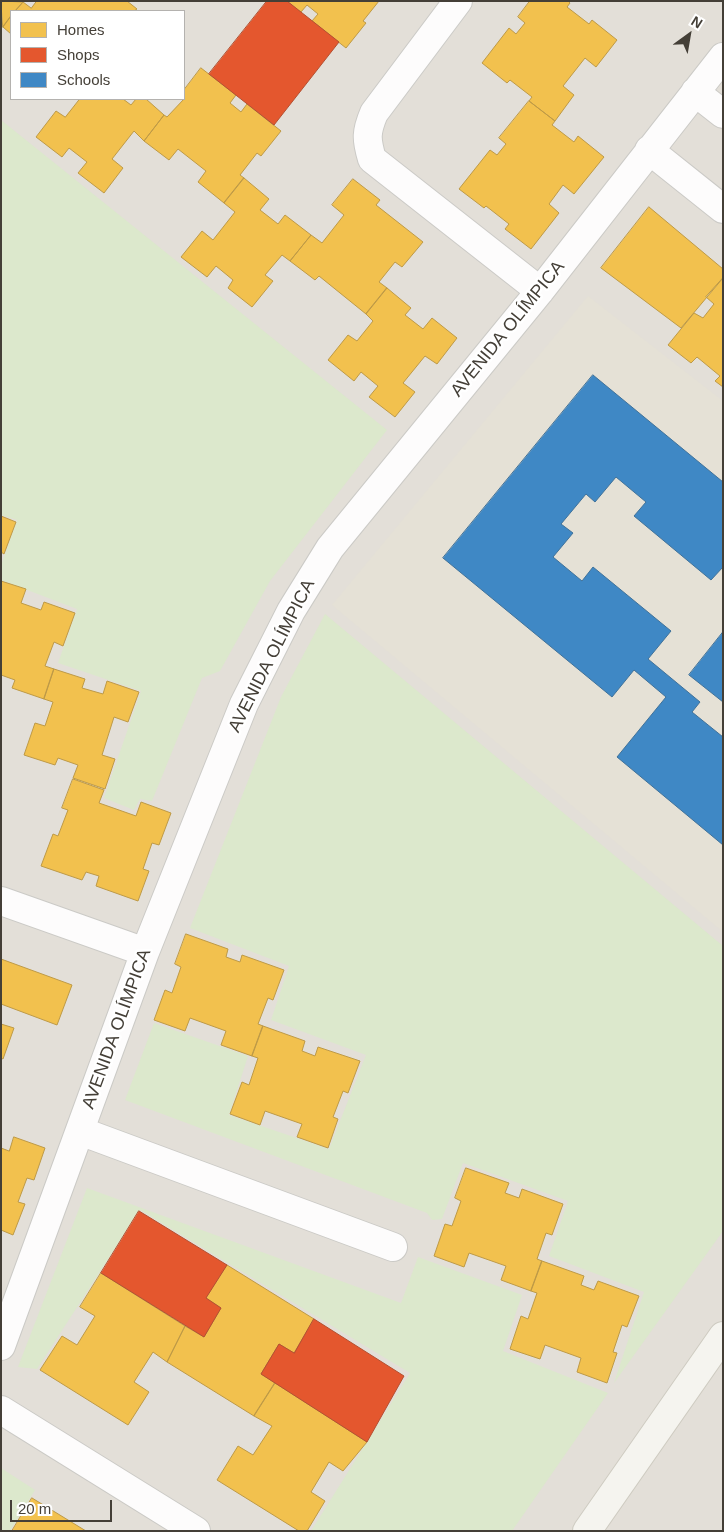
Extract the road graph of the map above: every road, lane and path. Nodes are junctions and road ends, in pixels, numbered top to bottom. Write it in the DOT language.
graph roads {
  1 [pos="458,1"];
  2 [pos="723,57"];
  3 [pos="694,92"];
  4 [pos="723,114"];
  5 [pos="649,150"];
  6 [pos="723,209"];
  7 [pos="540,291"];
  8 [pos="1,901"];
  9 [pos="145,952"];
  10 [pos="80,1130"];
  11 [pos="393,1247"];
  12 [pos="10,1292"];
  13 [pos="721,1342"];
  14 [pos="1,1346"];
  15 [pos="1,1410"];
  16 [pos="196,1531"];
  17 [pos="587,1531"];
  1 -- 7 [label="street"];
  2 -- 3 [label="street, AVENIDA OLÍMPICA"];
  3 -- 4 [label="street"];
  3 -- 5 [label="street, AVENIDA OLÍMPICA"];
  5 -- 6 [label="street"];
  5 -- 7 [label="street, AVENIDA OLÍMPICA"];
  7 -- 9 [label="street, AVENIDA OLÍMPICA"];
  8 -- 9 [label="street"];
  9 -- 10 [label="street, AVENIDA OLÍMPICA"];
  10 -- 11 [label="street, AVENIDA OLÍMPICA"];
  10 -- 12 [label="street, AVENIDA OLÍMPICA"];
  12 -- 14 [label="street, AVENIDA OLÍMPICA"];
  13 -- 17 [label="street"];
  15 -- 16 [label="street"];
}
